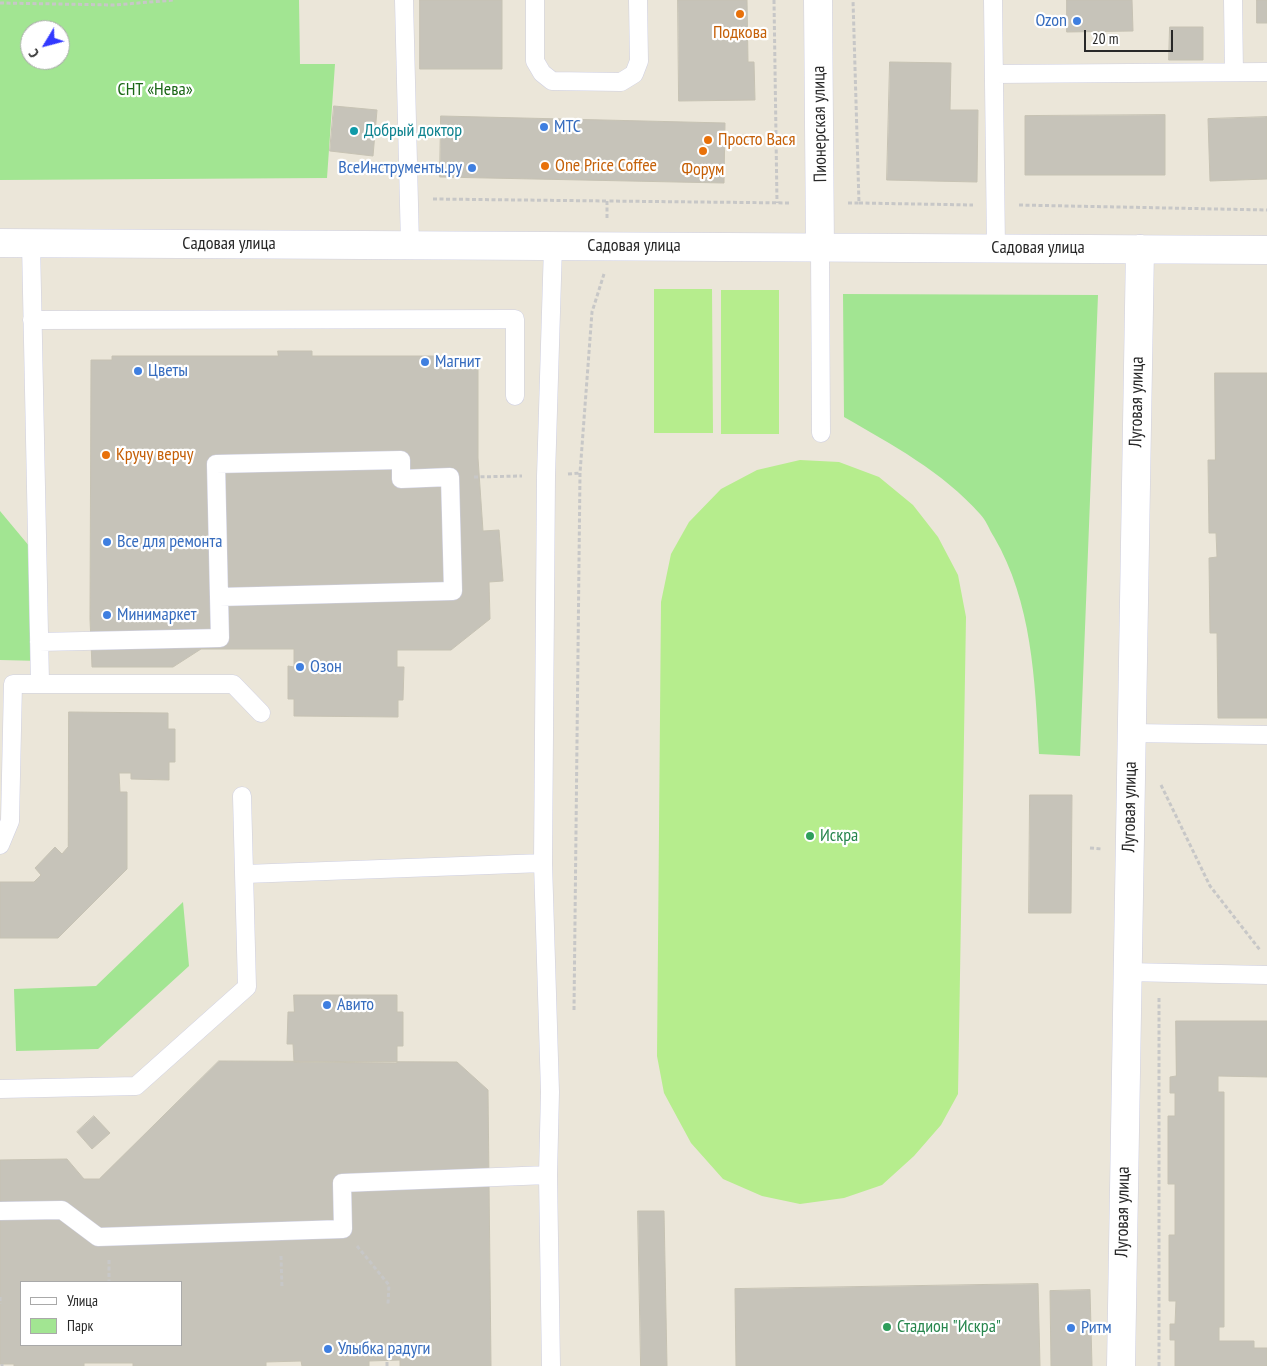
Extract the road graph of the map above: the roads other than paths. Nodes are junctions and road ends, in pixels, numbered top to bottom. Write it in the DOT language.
graph roads {
  1 [pos="404,0"];
  2 [pos="535,0"];
  3 [pos="638,0"];
  4 [pos="818,0"];
  5 [pos="993,0"];
  6 [pos="1233,0"];
  7 [pos="1234,72"];
  8 [pos="1267,72"];
  9 [pos="994,74"];
  10 [pos="0,243"];
  11 [pos="31,243"];
  12 [pos="410,245"];
  13 [pos="553,246"];
  14 [pos="820,248"];
  15 [pos="996,248"];
  16 [pos="1140,249"];
  17 [pos="1267,250"];
  18 [pos="32,320"];
  19 [pos="514,396"];
  20 [pos="821,433"];
  21 [pos="219,597"];
  22 [pos="39,642"];
  23 [pos="40,683"];
  24 [pos="261,713"];
  25 [pos="1131,733"];
  26 [pos="1267,734"];
  27 [pos="242,796"];
  28 [pos="0,845"];
  29 [pos="543,864"];
  30 [pos="245,874"];
  31 [pos="1126,972"];
  32 [pos="1267,974"];
  33 [pos="0,1089"];
  34 [pos="548,1175"];
  35 [pos="0,1210"];
  36 [pos="551,1366"];
  37 [pos="1121,1366"];
  1 -- 12 [label="lane"];
  2 -- 3 [label="lane"];
  4 -- 14 [label="street, Пионерская улица"];
  5 -- 9 [label="lane"];
  6 -- 7 [label="lane"];
  7 -- 8 [label="lane"];
  7 -- 9 [label="lane"];
  9 -- 15 [label="lane"];
  10 -- 11 [label="street, Садовая улица"];
  11 -- 12 [label="street, Садовая улица"];
  11 -- 18 [label="lane"];
  12 -- 13 [label="street, Садовая улица"];
  13 -- 14 [label="street, Садовая улица"];
  13 -- 29 [label="lane"];
  14 -- 15 [label="street, Садовая улица"];
  14 -- 20 [label="lane"];
  15 -- 16 [label="street, Садовая улица"];
  16 -- 17 [label="street, Садовая улица"];
  16 -- 25 [label="street, Луговая улица"];
  18 -- 19 [label="lane"];
  18 -- 22 [label="lane"];
  21 -- 21 [label="lane"];
  21 -- 22 [label="lane"];
  22 -- 23 [label="lane"];
  23 -- 24 [label="lane"];
  23 -- 28 [label="lane"];
  25 -- 26 [label="lane"];
  25 -- 31 [label="street, Луговая улица"];
  27 -- 30 [label="lane"];
  29 -- 30 [label="lane"];
  29 -- 34 [label="lane"];
  30 -- 33 [label="lane"];
  31 -- 32 [label="lane"];
  31 -- 37 [label="street, Луговая улица"];
  34 -- 35 [label="lane"];
  34 -- 36 [label="lane"];
}
